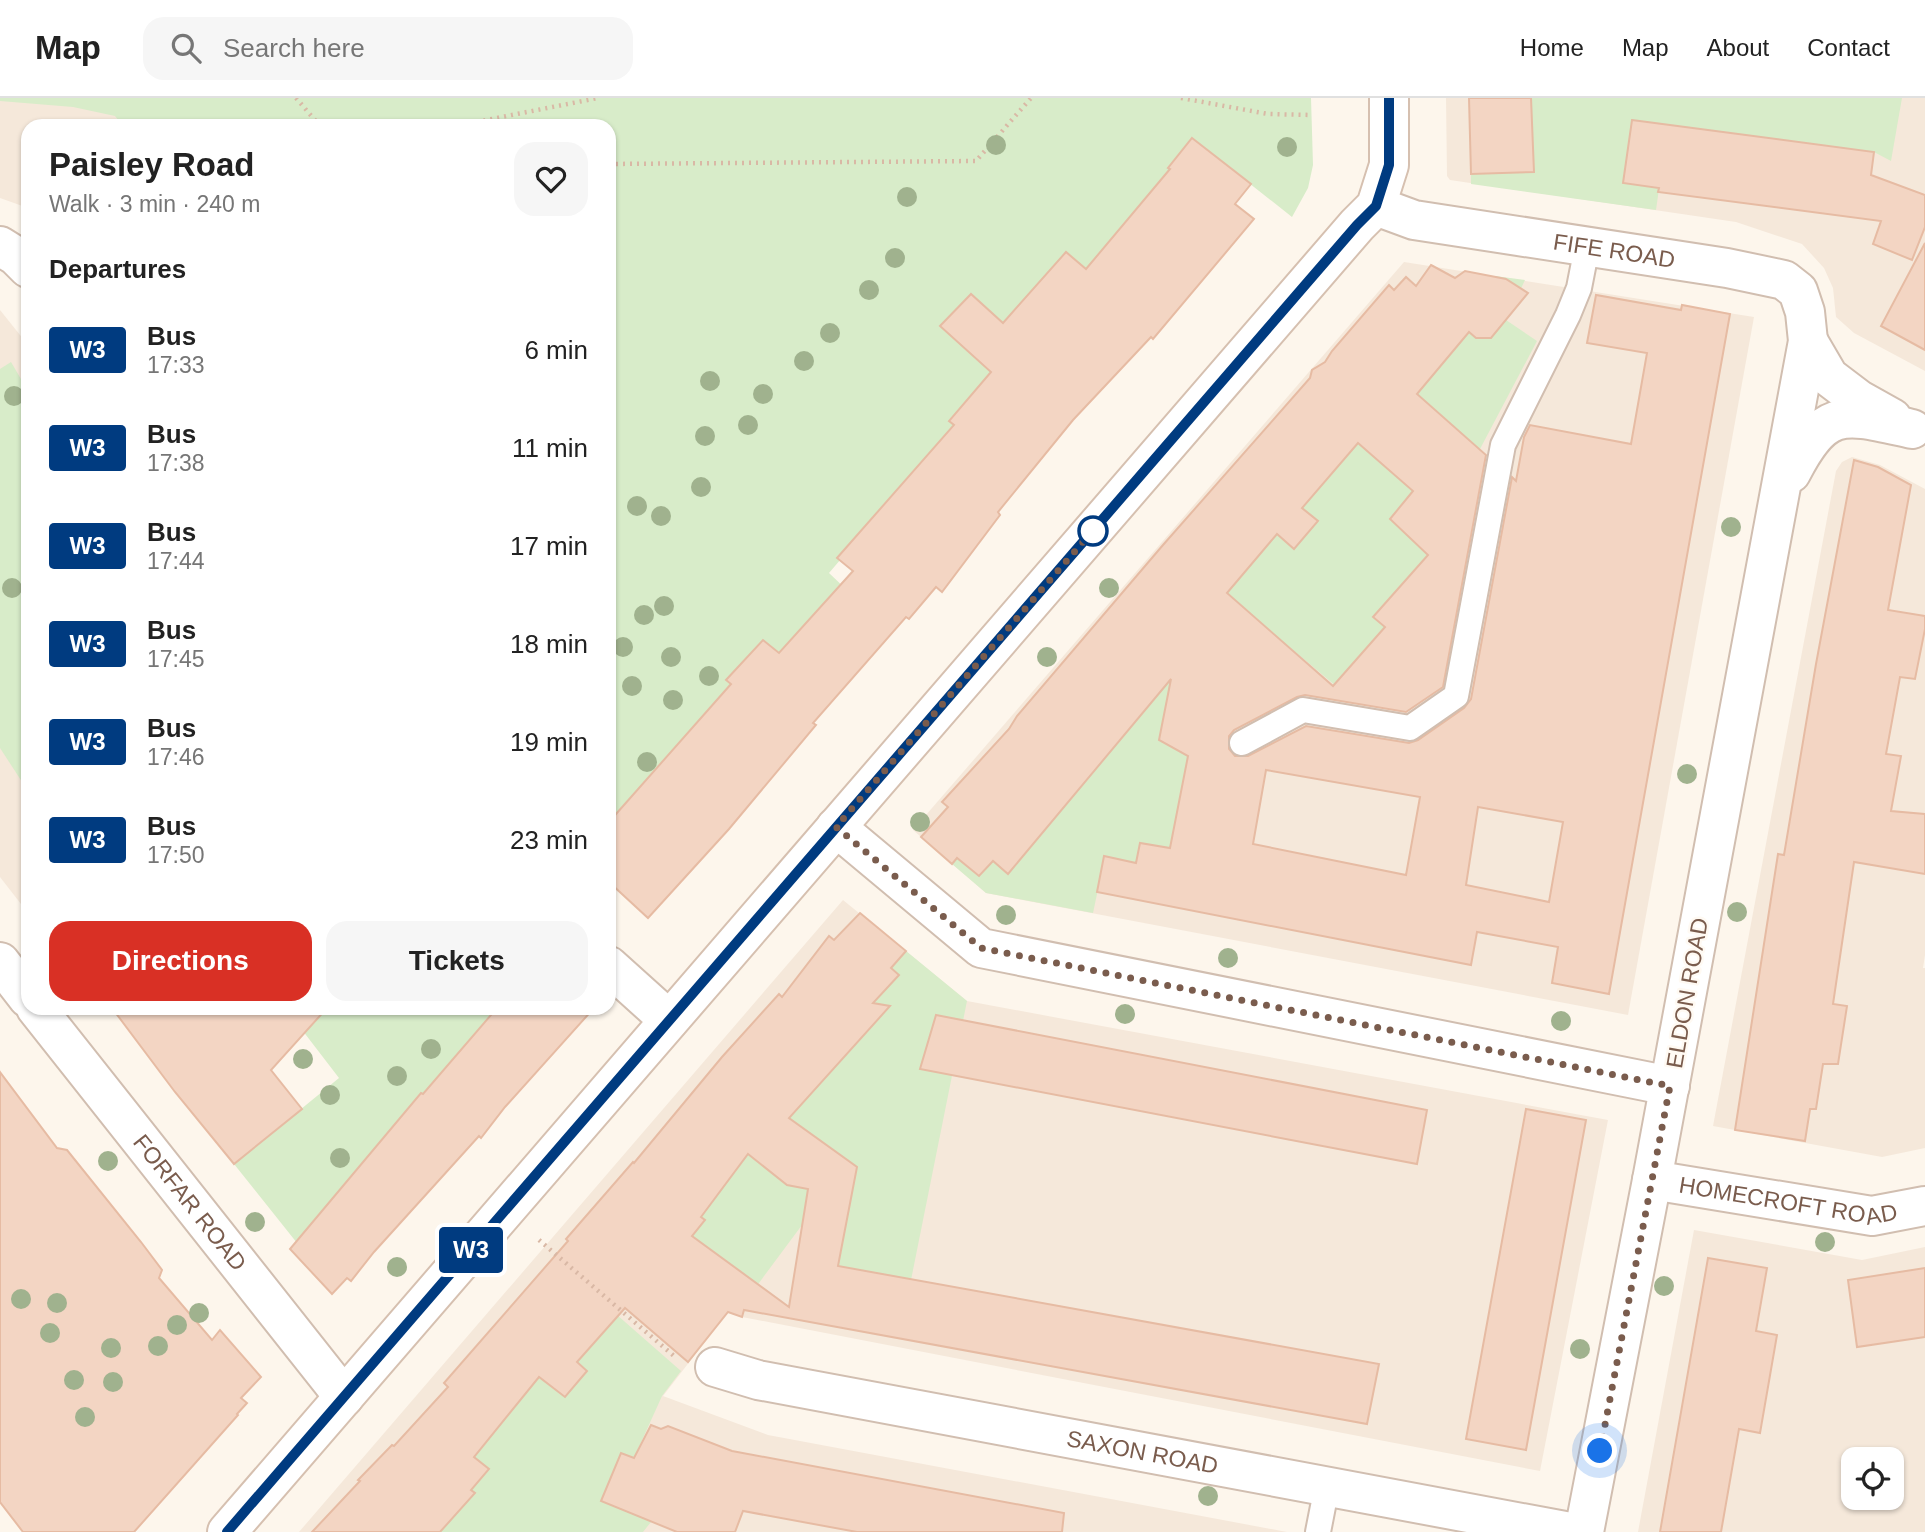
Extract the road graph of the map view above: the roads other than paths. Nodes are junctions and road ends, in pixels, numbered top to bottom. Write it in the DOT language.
graph roads {
  1 [pos="1389,98"];
  2 [pos="1376,206"];
  3 [pos="0,247"];
  4 [pos="1587,247"];
  5 [pos="21,261"];
  6 [pos="1808,341"];
  7 [pos="1918,433"];
  8 [pos="1779,495"];
  9 [pos="1242,743"];
  10 [pos="836,827"];
  11 [pos="0,962"];
  12 [pos="616,972"];
  13 [pos="21,989"];
  14 [pos="42,1015"];
  15 [pos="669,1020"];
  16 [pos="1670,1086"];
  17 [pos="1652,1180"];
  18 [pos="1925,1206"];
  19 [pos="698,1365"];
  20 [pos="344,1397"];
  21 [pos="1327,1486"];
  22 [pos="227,1532"];
  23 [pos="1318,1532"];
  24 [pos="1570,1532"];
  25 [pos="1584,1532"];
  1 -- 2 [label="street"];
  2 -- 4 [label="street, FIFE ROAD"];
  2 -- 10 [label="street"];
  3 -- 5 [label="street"];
  4 -- 6 [label="street, FIFE ROAD"];
  4 -- 9 [label="lane"];
  6 -- 7 [label="street"];
  6 -- 8 [label="street, ELDON ROAD"];
  7 -- 8 [label="street, ELDON ROAD"];
  8 -- 16 [label="street, ELDON ROAD"];
  10 -- 15 [label="street"];
  10 -- 16 [label="street"];
  11 -- 13 [label="street"];
  12 -- 15 [label="street"];
  14 -- 20 [label="street, FORFAR ROAD"];
  15 -- 20 [label="street"];
  16 -- 17 [label="street, ELDON ROAD"];
  17 -- 18 [label="street, HOMECROFT ROAD"];
  17 -- 25 [label="street, ELDON ROAD"];
  19 -- 21 [label="street, SAXON ROAD"];
  20 -- 22 [label="street"];
  21 -- 23 [label="lane"];
  21 -- 24 [label="street, SAXON ROAD"];
}
